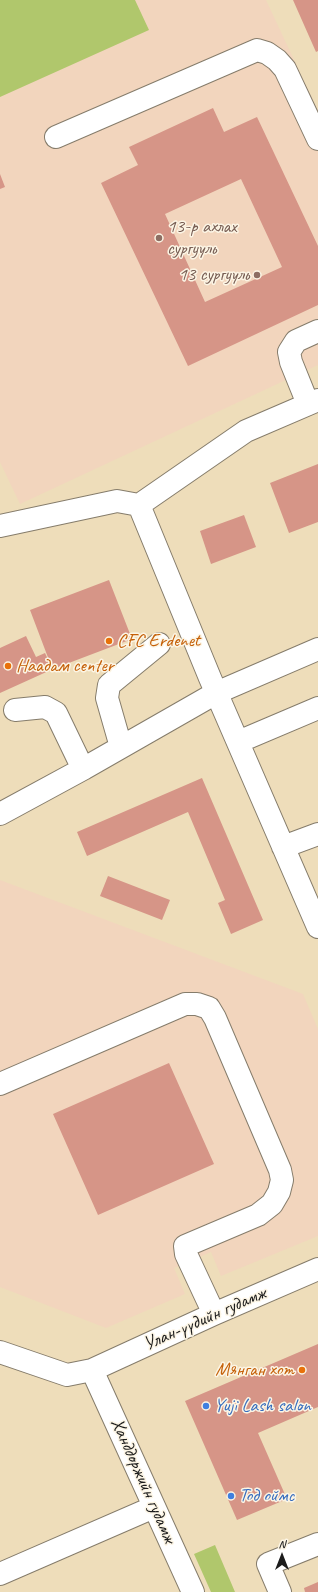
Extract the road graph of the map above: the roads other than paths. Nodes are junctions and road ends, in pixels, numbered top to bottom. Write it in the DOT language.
graph roads {
  1 [pos="56,137"];
  2 [pos="318,139"];
  3 [pos="318,331"];
  4 [pos="313,402"];
  5 [pos="139,505"];
  6 [pos="0,526"];
  7 [pos="159,644"];
  8 [pos="318,649"];
  9 [pos="216,692"];
  10 [pos="318,708"];
  11 [pos="15,710"];
  12 [pos="238,742"];
  13 [pos="121,747"];
  14 [pos="83,769"];
  15 [pos="0,814"];
  16 [pos="318,834"];
  17 [pos="283,847"];
  18 [pos="318,928"];
  19 [pos="0,1084"];
  20 [pos="318,1269"];
  21 [pos="214,1314"];
  22 [pos="0,1352"];
  23 [pos="92,1370"];
  24 [pos="154,1507"];
  25 [pos="318,1544"];
  26 [pos="0,1574"];
  27 [pos="193,1592"];
  28 [pos="280,1592"];
  1 -- 2 [label="street"];
  3 -- 4 [label="street"];
  4 -- 5 [label="street"];
  5 -- 6 [label="street"];
  5 -- 9 [label="street"];
  7 -- 13 [label="street"];
  8 -- 9 [label="street"];
  9 -- 12 [label="street"];
  9 -- 13 [label="street"];
  10 -- 12 [label="street"];
  11 -- 14 [label="street"];
  12 -- 17 [label="street"];
  13 -- 14 [label="street"];
  14 -- 15 [label="street"];
  16 -- 17 [label="street"];
  17 -- 18 [label="street"];
  19 -- 21 [label="street"];
  20 -- 21 [label="street, Улан-үүдийн гудамж"];
  21 -- 23 [label="street, Улан-үүдийн гудамж"];
  22 -- 23 [label="street, Улан-үүдийн гудамж"];
  23 -- 24 [label="street, Ханддоржийн гудамж"];
  24 -- 26 [label="street"];
  24 -- 27 [label="street, Ханддоржийн гудамж"];
  25 -- 28 [label="street"];
}
